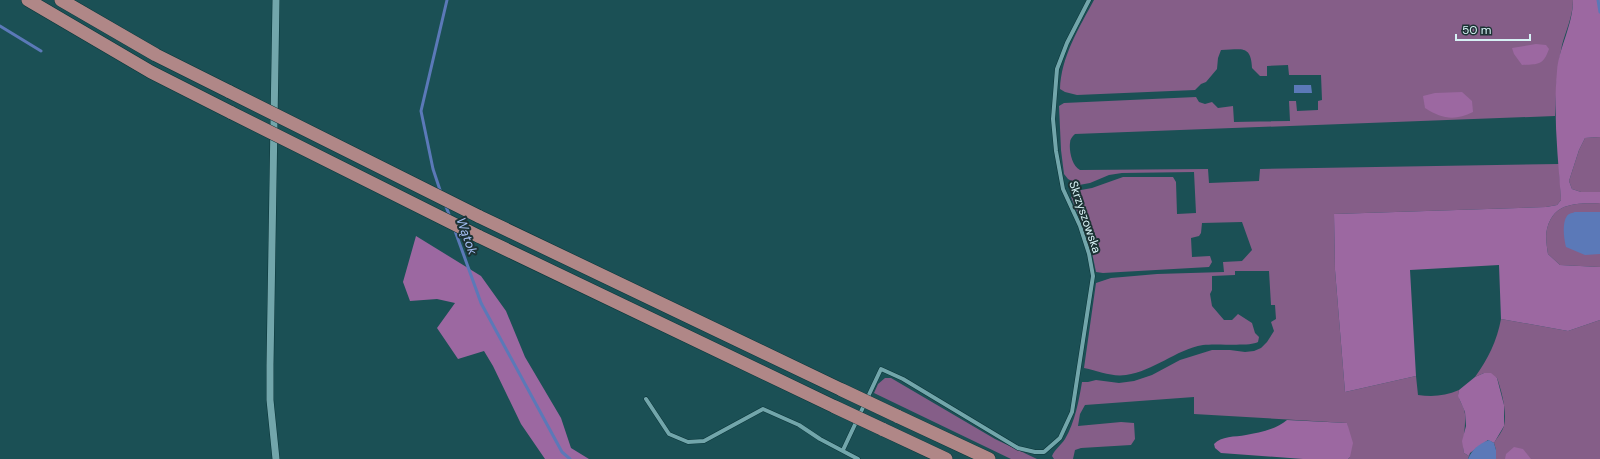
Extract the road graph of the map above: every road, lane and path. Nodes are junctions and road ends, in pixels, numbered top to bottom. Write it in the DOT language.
graph roads {
  1 [pos="28,0"];
  2 [pos="60,0"];
  3 [pos="276,0"];
  4 [pos="1090,0"];
  5 [pos="646,398"];
  6 [pos="843,450"];
  7 [pos="276,459"];
  8 [pos="858,459"];
  9 [pos="946,459"];
  10 [pos="989,459"];
  1 -- 9 [label="main road, bridge"];
  2 -- 10 [label="main road, bridge"];
  3 -- 7 [label="street"];
  4 -- 6 [label="street, Skrzyszowska"];
  5 -- 6 [label="street"];
  6 -- 8 [label="street"];
}
